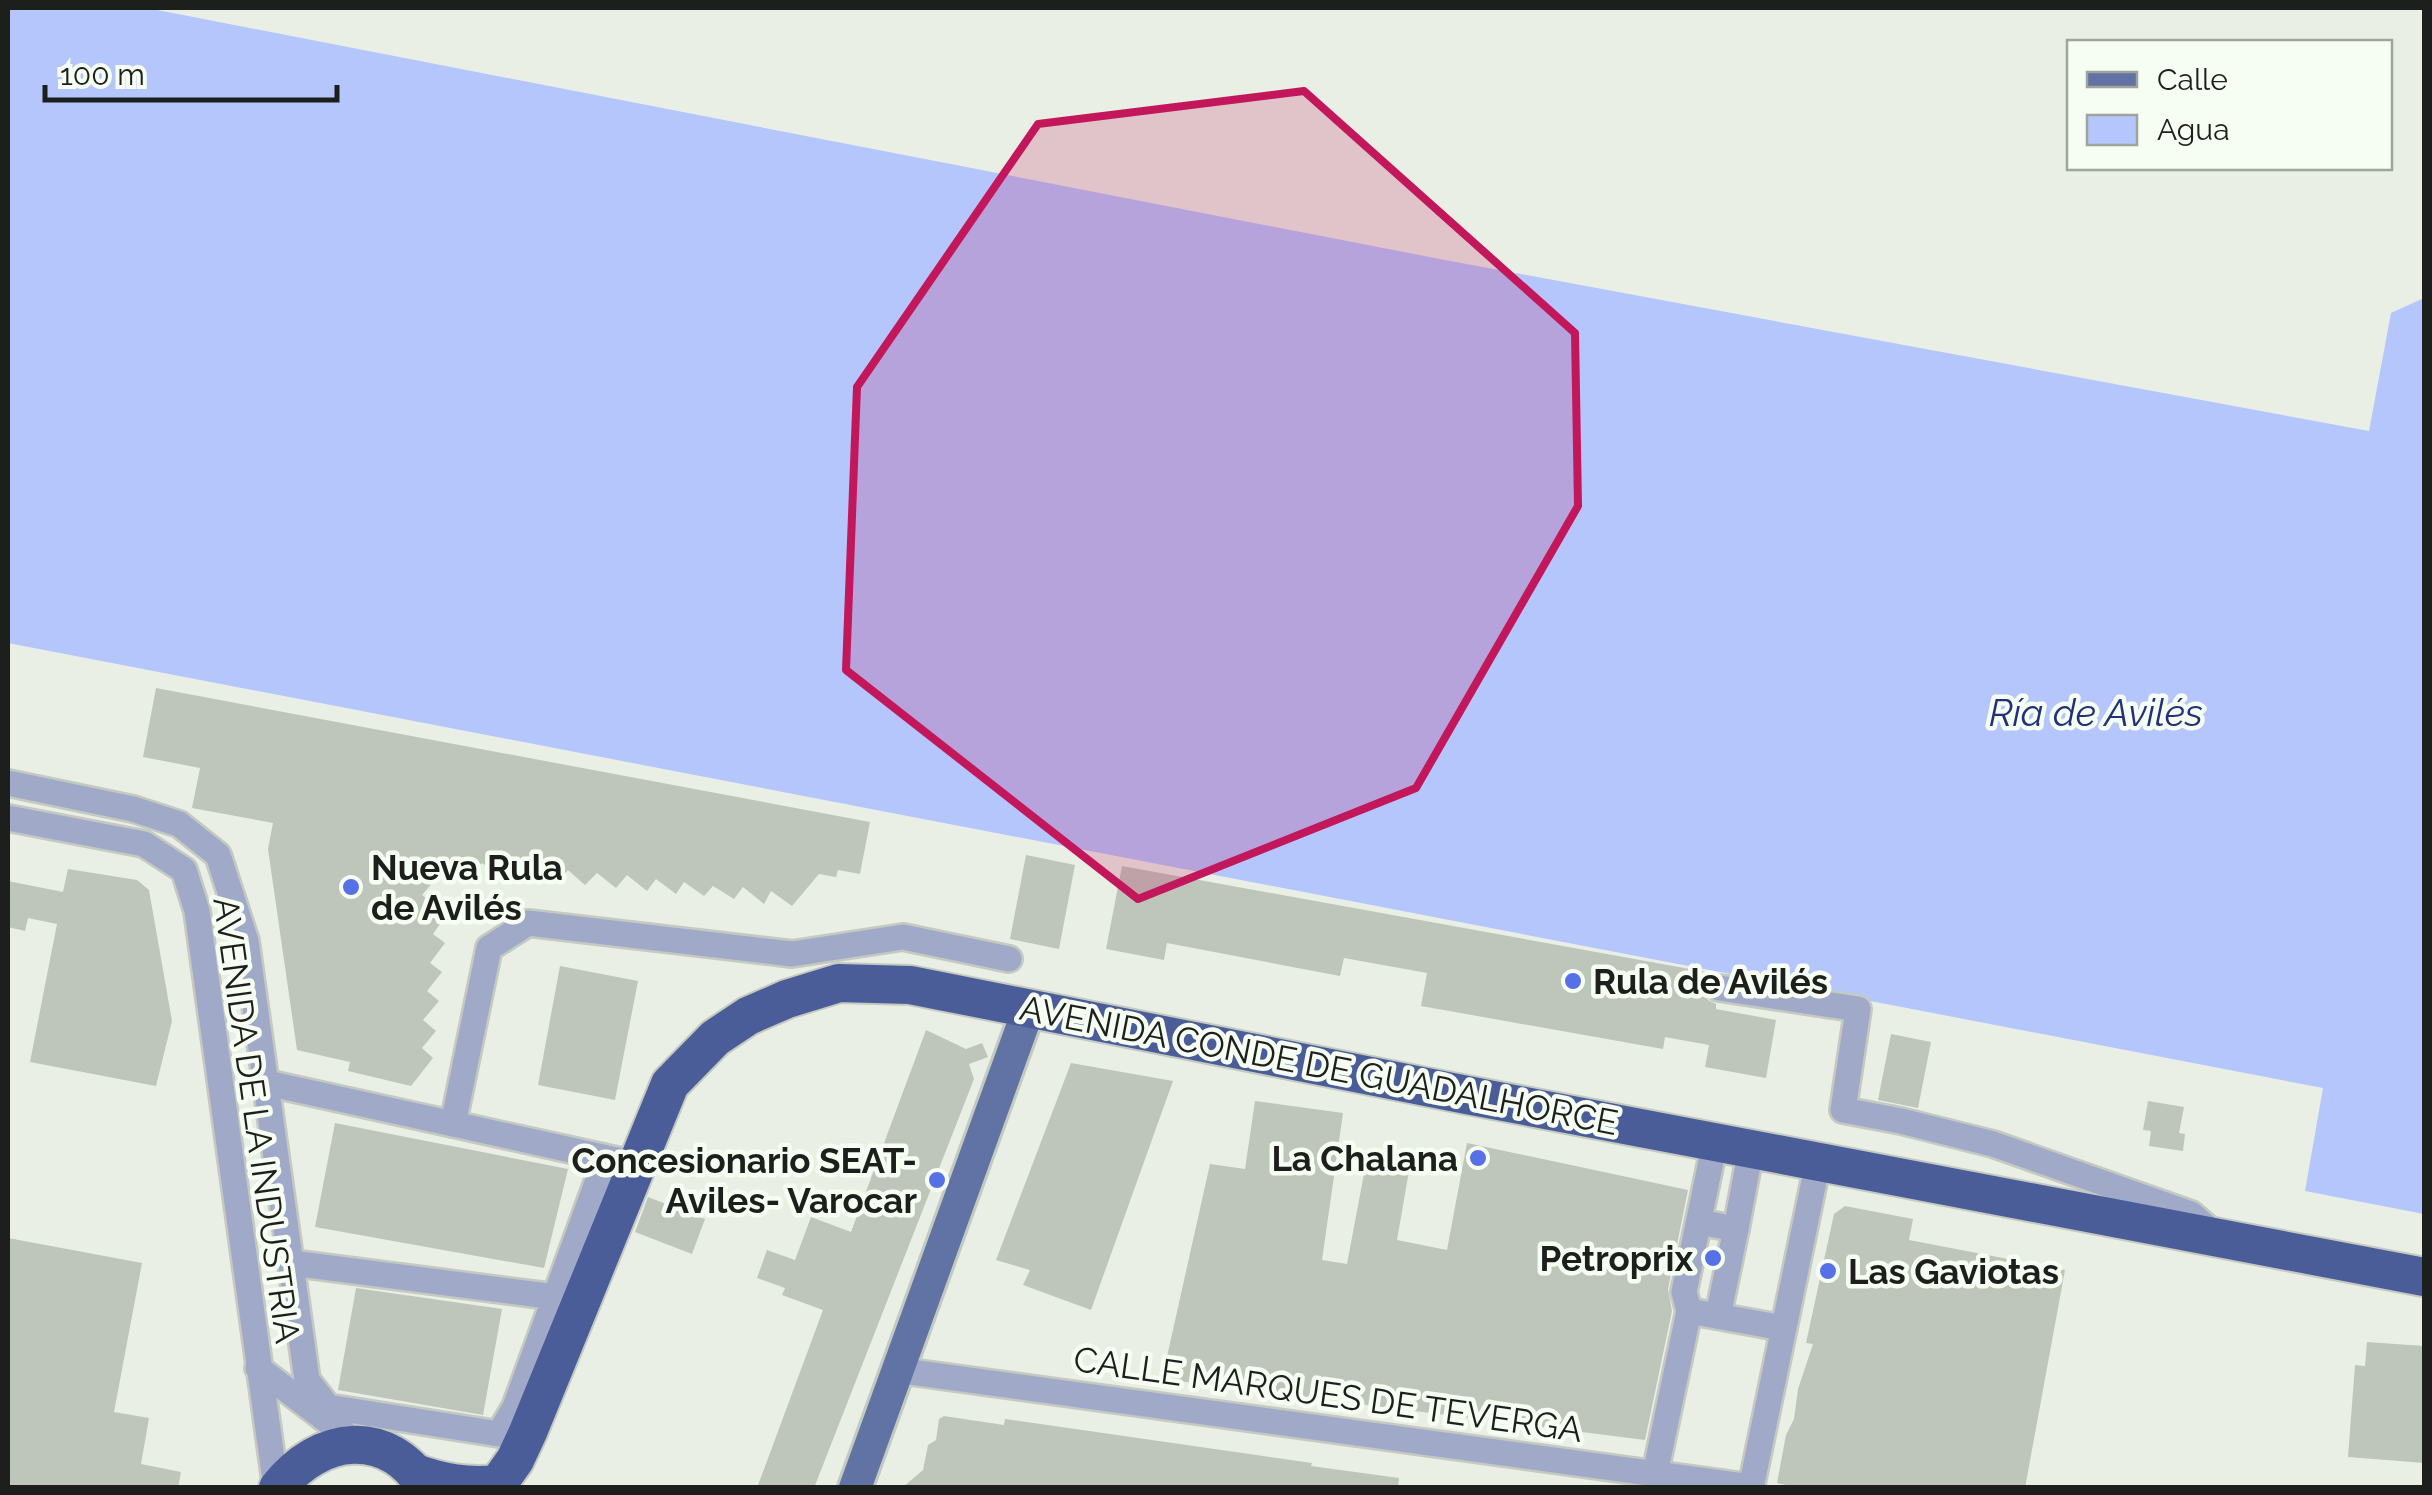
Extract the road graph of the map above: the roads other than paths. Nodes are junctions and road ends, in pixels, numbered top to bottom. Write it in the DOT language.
graph roads {
  1 [pos="8,783"];
  2 [pos="8,818"];
  3 [pos="1010,959"];
  4 [pos="1719,988"];
  5 [pos="1030,1008"];
  6 [pos="267,1083"];
  7 [pos="453,1124"];
  8 [pos="1733,1146"];
  9 [pos="621,1161"];
  10 [pos="1818,1162"];
  11 [pos="1699,1222"];
  12 [pos="1736,1229"];
  13 [pos="2220,1238"];
  14 [pos="292,1263"];
  15 [pos="2424,1278"];
  16 [pos="556,1297"];
  17 [pos="1689,1311"];
  18 [pos="1718,1316"];
  19 [pos="1784,1328"];
  20 [pos="258,1368"];
  21 [pos="896,1370"];
  22 [pos="358,1445"];
  23 [pos="1655,1474"];
  24 [pos="420,1480"];
  25 [pos="496,1486"];
  26 [pos="1751,1487"];
  27 [pos="277,1488"];
  28 [pos="855,1488"];
  1 -- 6 [label="street, AVENIDA CONDE DE GUADALHORCE"];
  2 -- 20 [label="street, AVENIDA DE LA INDUSTRIA"];
  3 -- 7 [label="street"];
  4 -- 13 [label="street"];
  5 -- 8 [label="highway, AVENIDA CONDE DE GUADALHORCE"];
  5 -- 9 [label="highway, AVENIDA CONDE DE GUADALHORCE"];
  5 -- 21 [label="main road"];
  6 -- 7 [label="street"];
  6 -- 14 [label="street, AVENIDA CONDE DE GUADALHORCE"];
  7 -- 9 [label="street"];
  8 -- 10 [label="highway, AVENIDA CONDE DE GUADALHORCE"];
  8 -- 11 [label="street"];
  8 -- 12 [label="street"];
  9 -- 16 [label="street, AVENIDA CONDE DE GUADALHORCE"];
  9 -- 25 [label="highway, AVENIDA CONDE DE GUADALHORCE"];
  10 -- 13 [label="highway, AVENIDA CONDE DE GUADALHORCE"];
  10 -- 19 [label="street"];
  11 -- 12 [label="street"];
  11 -- 17 [label="street"];
  12 -- 18 [label="street"];
  13 -- 15 [label="highway, AVENIDA CONDE DE GUADALHORCE"];
  14 -- 16 [label="street"];
  14 -- 16 [label="street, AVENIDA CONDE DE GUADALHORCE"];
  17 -- 18 [label="street"];
  17 -- 23 [label="street"];
  18 -- 19 [label="street"];
  19 -- 26 [label="street"];
  20 -- 22 [label="street, AVENIDA DE LA INDUSTRIA"];
  20 -- 27 [label="street, AVENIDA DE LA INDUSTRIA"];
  21 -- 23 [label="street, CALLE MARQUES DE TEVERGA"];
  21 -- 28 [label="main road"];
  22 -- 24 [label="highway"];
  22 -- 27 [label="highway"];
  23 -- 26 [label="street, CALLE MARQUES DE TEVERGA"];
  24 -- 25 [label="highway"];
}
